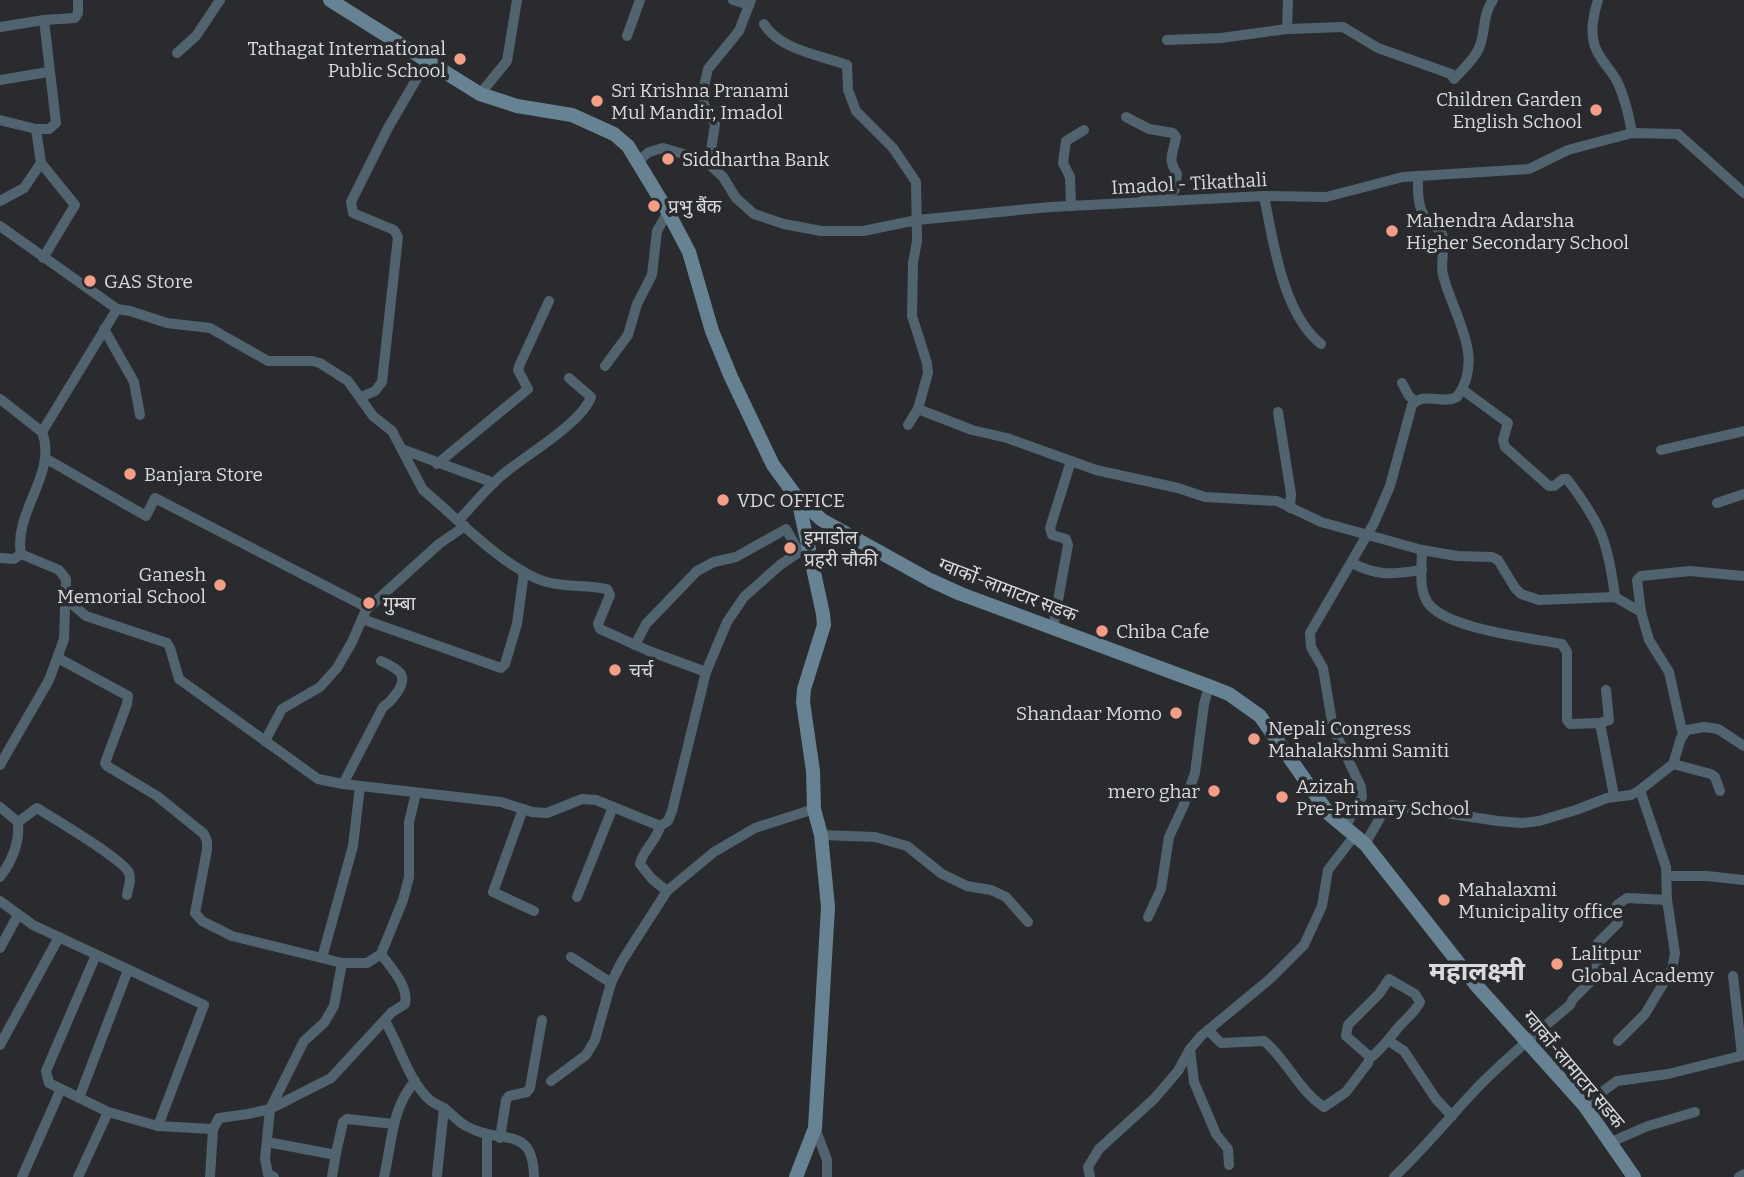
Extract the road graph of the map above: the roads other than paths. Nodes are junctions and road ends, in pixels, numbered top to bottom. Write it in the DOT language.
graph roads {
  1 [pos="78,0"];
  2 [pos="220,0"];
  3 [pos="330,0"];
  4 [pos="517,0"];
  5 [pos="640,0"];
  6 [pos="733,0"];
  7 [pos="1288,0"];
  8 [pos="1493,0"];
  9 [pos="1598,0"];
  10 [pos="750,2"];
  11 [pos="44,20"];
  12 [pos="764,24"];
  13 [pos="0,27"];
  14 [pos="1287,29"];
  15 [pos="627,36"];
  16 [pos="1167,40"];
  17 [pos="177,53"];
  18 [pos="427,61"];
  19 [pos="48,72"];
  20 [pos="0,80"];
  21 [pos="480,94"];
  22 [pos="1126,117"];
  23 [pos="0,120"];
  24 [pos="36,129"];
  25 [pos="1084,130"];
  26 [pos="1632,133"];
  27 [pos="637,162"];
  28 [pos="41,163"];
  29 [pos="709,164"];
  30 [pos="1418,176"];
  31 [pos="1744,193"];
  32 [pos="1264,196"];
  33 [pos="0,201"];
  34 [pos="1136,204"];
  35 [pos="1071,206"];
  36 [pos="668,212"];
  37 [pos="917,220"];
  38 [pos="0,226"];
  39 [pos="43,258"];
  40 [pos="549,301"];
  41 [pos="117,309"];
  42 [pos="104,330"];
  43 [pos="1321,344"];
  44 [pos="605,366"];
  45 [pos="569,378"];
  46 [pos="1402,383"];
  47 [pos="1463,390"];
  48 [pos="361,397"];
  49 [pos="0,399"];
  50 [pos="1415,401"];
  51 [pos="918,409"];
  52 [pos="1278,412"];
  53 [pos="140,415"];
  54 [pos="908,425"];
  55 [pos="1744,431"];
  56 [pos="42,432"];
  57 [pos="404,450"];
  58 [pos="1661,450"];
  59 [pos="45,458"];
  60 [pos="1071,461"];
  61 [pos="436,464"];
  62 [pos="494,483"];
  63 [pos="1744,494"];
  64 [pos="798,499"];
  65 [pos="1717,503"];
  66 [pos="1290,508"];
  67 [pos="462,523"];
  68 [pos="1367,534"];
  69 [pos="804,550"];
  70 [pos="1422,550"];
  71 [pos="21,554"];
  72 [pos="0,558"];
  73 [pos="1352,563"];
  74 [pos="1422,570"];
  75 [pos="524,572"];
  76 [pos="1744,576"];
  77 [pos="1615,597"];
  78 [pos="67,600"];
  79 [pos="368,608"];
  80 [pos="1641,612"];
  81 [pos="362,619"];
  82 [pos="1053,628"];
  83 [pos="635,645"];
  84 [pos="58,659"];
  85 [pos="380,662"];
  86 [pos="706,672"];
  87 [pos="1209,686"];
  88 [pos="1606,690"];
  89 [pos="1600,723"];
  90 [pos="1683,735"];
  91 [pos="265,741"];
  92 [pos="1744,746"];
  93 [pos="1673,764"];
  94 [pos="0,765"];
  95 [pos="343,784"];
  96 [pos="360,786"];
  97 [pos="1640,790"];
  98 [pos="1720,791"];
  99 [pos="416,793"];
  100 [pos="1614,796"];
  101 [pos="0,807"];
  102 [pos="613,807"];
  103 [pos="523,808"];
  104 [pos="814,809"];
  105 [pos="18,822"];
  106 [pos="660,826"];
  107 [pos="821,835"];
  108 [pos="1355,835"];
  109 [pos="1667,876"];
  110 [pos="0,877"];
  111 [pos="1744,880"];
  112 [pos="667,891"];
  113 [pos="127,894"];
  114 [pos="577,897"];
  115 [pos="1667,900"];
  116 [pos="0,901"];
  117 [pos="534,911"];
  118 [pos="18,915"];
  119 [pos="1148,917"];
  120 [pos="1028,922"];
  121 [pos="59,937"];
  122 [pos="0,948"];
  123 [pos="382,954"];
  124 [pos="96,955"];
  125 [pos="571,957"];
  126 [pos="322,958"];
  127 [pos="342,963"];
  128 [pos="128,970"];
  129 [pos="1733,976"];
  130 [pos="611,983"];
  131 [pos="542,1020"];
  132 [pos="384,1021"];
  133 [pos="1208,1030"];
  134 [pos="1389,1041"];
  135 [pos="1527,1041"];
  136 [pos="1618,1041"];
  137 [pos="0,1045"];
  138 [pos="1190,1049"];
  139 [pos="1743,1055"];
  140 [pos="1369,1059"];
  141 [pos="415,1081"];
  142 [pos="551,1081"];
  143 [pos="61,1089"];
  144 [pos="79,1098"];
  145 [pos="1584,1105"];
  146 [pos="270,1108"];
  147 [pos="444,1108"];
  148 [pos="108,1112"];
  149 [pos="1695,1112"];
  150 [pos="1452,1115"];
  151 [pos="394,1124"];
  152 [pos="158,1126"];
  153 [pos="815,1128"];
  154 [pos="213,1129"];
  155 [pos="487,1135"];
  156 [pos="500,1138"];
  157 [pos="267,1142"];
  158 [pos="1611,1142"];
  159 [pos="336,1153"];
  160 [pos="1228,1165"];
  161 [pos="1744,1174"];
  162 [pos="437,1175"];
  163 [pos="22,1177"];
  164 [pos="78,1177"];
  165 [pos="210,1177"];
  166 [pos="274,1177"];
  167 [pos="331,1177"];
  168 [pos="384,1177"];
  169 [pos="486,1177"];
  170 [pos="534,1177"];
  171 [pos="796,1177"];
  172 [pos="827,1177"];
  173 [pos="1090,1177"];
  174 [pos="1394,1177"];
  175 [pos="1634,1177"];
  176 [pos="1739,1177"];
  1 -- 11 [label="street"];
  2 -- 17 [label="street"];
  3 -- 18 [label="main road, ग्वार्को-लामाटार सडक"];
  4 -- 21 [label="street"];
  5 -- 15 [label="street"];
  6 -- 10 [label="street"];
  7 -- 14 [label="street"];
  8 -- 14 [label="street"];
  9 -- 26 [label="street"];
  10 -- 29 [label="street"];
  11 -- 13 [label="street"];
  11 -- 19 [label="street"];
  12 -- 37 [label="street"];
  14 -- 16 [label="street"];
  18 -- 21 [label="main road, ग्वार्को-लामाटार सडक"];
  18 -- 48 [label="street"];
  19 -- 20 [label="street"];
  19 -- 24 [label="street"];
  21 -- 27 [label="main road, ग्वार्को-लामाटार सडक"];
  22 -- 34 [label="street"];
  23 -- 24 [label="street"];
  24 -- 28 [label="street"];
  25 -- 35 [label="street"];
  26 -- 30 [label="street, Imadol - Tikathali"];
  26 -- 31 [label="street, Imadol - Tikathali"];
  27 -- 29 [label="street, Imadol - Tikathali"];
  27 -- 36 [label="main road, ग्वार्को-लामाटार सडक"];
  28 -- 33 [label="street"];
  28 -- 39 [label="street"];
  29 -- 37 [label="street, Imadol - Tikathali"];
  30 -- 32 [label="street, Imadol - Tikathali"];
  30 -- 47 [label="street"];
  32 -- 34 [label="street, Imadol - Tikathali"];
  32 -- 43 [label="street"];
  34 -- 35 [label="street, Imadol - Tikathali"];
  35 -- 37 [label="street, Imadol - Tikathali"];
  36 -- 44 [label="street"];
  36 -- 64 [label="main road, ग्वार्को-लामाटार सडक"];
  37 -- 51 [label="street"];
  38 -- 39 [label="street"];
  39 -- 41 [label="street"];
  40 -- 61 [label="street"];
  41 -- 42 [label="street"];
  41 -- 48 [label="street"];
  42 -- 53 [label="street"];
  42 -- 56 [label="street"];
  45 -- 62 [label="street"];
  46 -- 50 [label="street"];
  47 -- 50 [label="street"];
  47 -- 77 [label="street"];
  48 -- 57 [label="street"];
  49 -- 56 [label="street"];
  50 -- 68 [label="street"];
  51 -- 54 [label="street"];
  51 -- 60 [label="street"];
  52 -- 66 [label="street"];
  55 -- 58 [label="street"];
  56 -- 59 [label="street"];
  57 -- 61 [label="street"];
  57 -- 67 [label="street"];
  59 -- 71 [label="street"];
  59 -- 79 [label="street"];
  60 -- 66 [label="street"];
  60 -- 82 [label="street"];
  61 -- 62 [label="street"];
  62 -- 67 [label="street"];
  63 -- 65 [label="street"];
  64 -- 69 [label="main road"];
  64 -- 82 [label="main road, ग्वार्को-लामाटार सडक"];
  66 -- 68 [label="street"];
  67 -- 75 [label="street"];
  67 -- 79 [label="street"];
  68 -- 70 [label="street"];
  68 -- 73 [label="street"];
  69 -- 83 [label="street"];
  69 -- 86 [label="street"];
  69 -- 104 [label="main road"];
  70 -- 74 [label="street"];
  70 -- 77 [label="street"];
  71 -- 72 [label="street"];
  71 -- 78 [label="street"];
  73 -- 74 [label="street"];
  73 -- 108 [label="street"];
  74 -- 89 [label="street"];
  75 -- 81 [label="street"];
  75 -- 83 [label="street"];
  76 -- 80 [label="street"];
  77 -- 80 [label="street"];
  78 -- 84 [label="street"];
  78 -- 91 [label="street"];
  79 -- 81 [label="street"];
  80 -- 90 [label="street"];
  81 -- 91 [label="street"];
  82 -- 87 [label="main road, ग्वार्को-लामाटार सडक"];
  83 -- 86 [label="street"];
  84 -- 94 [label="street"];
  84 -- 126 [label="street"];
  85 -- 95 [label="street"];
  86 -- 106 [label="street"];
  87 -- 108 [label="main road, ग्वार्को-लामाटार सडक"];
  87 -- 119 [label="street"];
  88 -- 89 [label="street"];
  89 -- 100 [label="street"];
  90 -- 92 [label="street"];
  90 -- 93 [label="street"];
  91 -- 95 [label="street"];
  93 -- 97 [label="street"];
  93 -- 98 [label="street"];
  95 -- 96 [label="street"];
  96 -- 99 [label="street"];
  96 -- 126 [label="street"];
  97 -- 100 [label="street"];
  97 -- 109 [label="street"];
  99 -- 103 [label="street"];
  99 -- 123 [label="street"];
  100 -- 108 [label="street"];
  101 -- 105 [label="street"];
  102 -- 103 [label="street"];
  102 -- 106 [label="street"];
  102 -- 114 [label="street"];
  103 -- 117 [label="street"];
  104 -- 107 [label="main road"];
  104 -- 112 [label="street"];
  105 -- 110 [label="street"];
  105 -- 113 [label="street"];
  106 -- 112 [label="street"];
  107 -- 120 [label="street"];
  107 -- 153 [label="main road"];
  108 -- 133 [label="street"];
  108 -- 135 [label="main road, ग्वार्को-लामाटार सडक"];
  109 -- 111 [label="street"];
  109 -- 115 [label="street"];
  112 -- 130 [label="street"];
  115 -- 135 [label="street"];
  115 -- 136 [label="street"];
  116 -- 118 [label="street"];
  118 -- 121 [label="street"];
  118 -- 122 [label="street"];
  121 -- 124 [label="street"];
  121 -- 137 [label="street"];
  123 -- 127 [label="street"];
  123 -- 132 [label="street"];
  124 -- 128 [label="street"];
  124 -- 143 [label="street"];
  125 -- 130 [label="street"];
  126 -- 127 [label="street"];
  127 -- 146 [label="street"];
  128 -- 144 [label="street"];
  128 -- 152 [label="street"];
  129 -- 139 [label="street"];
  130 -- 142 [label="street"];
  131 -- 156 [label="street"];
  132 -- 141 [label="street"];
  132 -- 146 [label="street"];
  133 -- 138 [label="street"];
  133 -- 140 [label="street"];
  134 -- 140 [label="street"];
  134 -- 140 [label="street"];
  134 -- 150 [label="street"];
  135 -- 145 [label="main road, ग्वार्को-लामाटार सडक"];
  135 -- 150 [label="street"];
  138 -- 160 [label="street"];
  138 -- 173 [label="street"];
  139 -- 145 [label="street"];
  141 -- 147 [label="street"];
  141 -- 151 [label="street"];
  143 -- 144 [label="street"];
  143 -- 163 [label="street"];
  144 -- 148 [label="street"];
  145 -- 158 [label="main road, ग्वार्को-लामाटार सडक"];
  146 -- 154 [label="street"];
  146 -- 157 [label="street"];
  147 -- 155 [label="street"];
  147 -- 162 [label="street"];
  148 -- 152 [label="street"];
  148 -- 164 [label="street"];
  149 -- 158 [label="street"];
  150 -- 174 [label="street"];
  151 -- 159 [label="street"];
  151 -- 168 [label="street"];
  152 -- 154 [label="street"];
  153 -- 171 [label="main road"];
  153 -- 172 [label="street"];
  154 -- 165 [label="street"];
  155 -- 156 [label="street"];
  155 -- 169 [label="street"];
  156 -- 170 [label="street"];
  157 -- 159 [label="street"];
  157 -- 166 [label="street"];
  158 -- 175 [label="main road, ग्वार्को-लामाटार सडक"];
  159 -- 167 [label="street"];
  161 -- 176 [label="street"];
}
